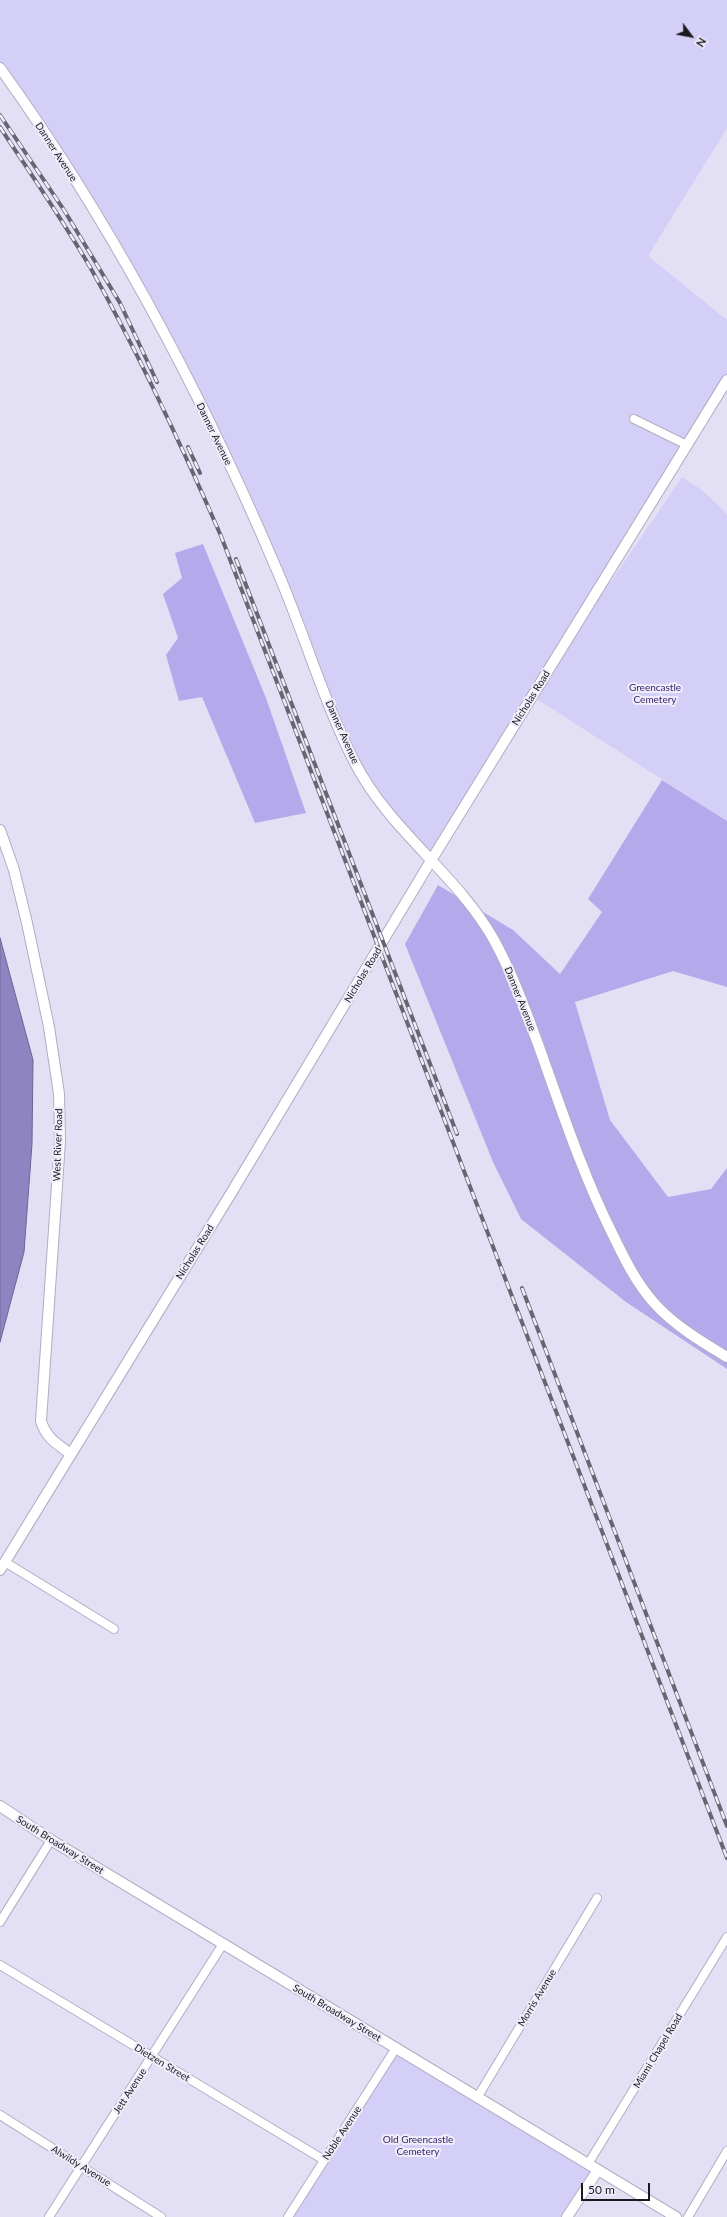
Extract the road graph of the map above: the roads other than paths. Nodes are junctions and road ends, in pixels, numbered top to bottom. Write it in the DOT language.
graph roads {
  1 [pos="0,68"];
  2 [pos="727,380"];
  3 [pos="634,419"];
  4 [pos="687,445"];
  5 [pos="0,830"];
  6 [pos="432,859"];
  7 [pos="727,1357"];
  8 [pos="71,1454"];
  9 [pos="3,1566"];
  10 [pos="114,1629"];
  11 [pos="0,1806"];
  12 [pos="51,1840"];
  13 [pos="597,1898"];
  14 [pos="0,1922"];
  15 [pos="727,1937"];
  16 [pos="223,1944"];
  17 [pos="0,1965"];
  18 [pos="396,2048"];
  19 [pos="151,2057"];
  20 [pos="477,2098"];
  21 [pos="0,2115"];
  22 [pos="727,2151"];
  23 [pos="324,2160"];
  24 [pos="588,2164"];
  25 [pos="81,2166"];
  26 [pos="598,2170"];
  27 [pos="49,2217"];
  28 [pos="161,2217"];
  29 [pos="288,2217"];
  30 [pos="567,2217"];
  31 [pos="676,2217"];
  32 [pos="688,2217"];
  1 -- 6 [label="street, Danner Avenue"];
  2 -- 4 [label="street, Nicholas Road"];
  3 -- 4 [label="street"];
  4 -- 6 [label="street, Nicholas Road"];
  5 -- 8 [label="street, West River Road"];
  6 -- 7 [label="street, Danner Avenue"];
  6 -- 8 [label="street, Nicholas Road"];
  8 -- 9 [label="street, Nicholas Road"];
  9 -- 10 [label="street"];
  11 -- 12 [label="street, South Broadway Street"];
  12 -- 14 [label="street"];
  12 -- 16 [label="street, South Broadway Street"];
  13 -- 20 [label="street, Morris Avenue"];
  15 -- 24 [label="street, Miami Chapel Road"];
  16 -- 18 [label="street, South Broadway Street"];
  16 -- 19 [label="street, Jett Avenue"];
  17 -- 19 [label="street, Dietzen Street"];
  18 -- 20 [label="street, South Broadway Street"];
  18 -- 23 [label="street, Noble Avenue"];
  19 -- 23 [label="street, Dietzen Street"];
  19 -- 25 [label="street, Jett Avenue"];
  20 -- 24 [label="street, South Broadway Street"];
  21 -- 25 [label="street, Alwildy Avenue"];
  22 -- 32 [label="street"];
  23 -- 29 [label="street, Noble Avenue"];
  24 -- 26 [label="street, South Broadway Street"];
  25 -- 27 [label="street, Jett Avenue"];
  25 -- 28 [label="street, Alwildy Avenue"];
  26 -- 30 [label="street"];
  26 -- 31 [label="street, South Broadway Street"];
}
